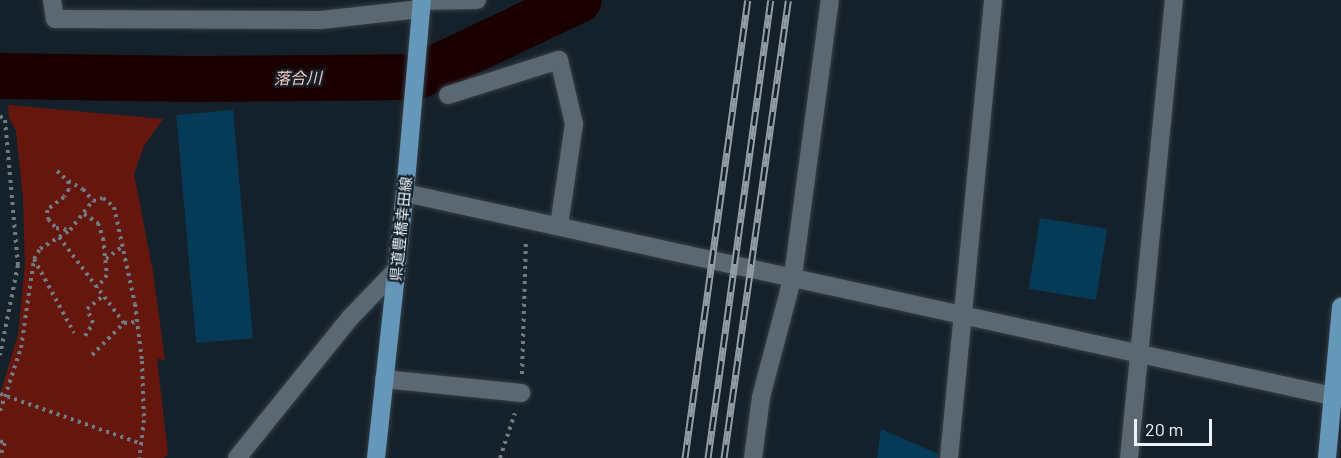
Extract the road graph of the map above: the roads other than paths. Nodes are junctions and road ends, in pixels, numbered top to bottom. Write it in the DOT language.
graph roads {
  1 [pos="52,0"];
  2 [pos="477,0"];
  3 [pos="830,0"];
  4 [pos="993,0"];
  5 [pos="1174,0"];
  6 [pos="421,8"];
  7 [pos="448,95"];
  8 [pos="405,193"];
  9 [pos="559,225"];
  10 [pos="396,270"];
  11 [pos="793,276"];
  12 [pos="1341,307"];
  13 [pos="963,313"];
  14 [pos="1140,352"];
  15 [pos="384,380"];
  16 [pos="521,393"];
  17 [pos="1337,397"];
  18 [pos="237,458"];
  19 [pos="376,458"];
  20 [pos="753,458"];
  21 [pos="949,458"];
  22 [pos="1129,458"];
  23 [pos="1327,458"];
  1 -- 6 [label="street"];
  2 -- 6 [label="street"];
  3 -- 11 [label="street"];
  4 -- 13 [label="street"];
  5 -- 14 [label="street"];
  6 -- 8 [label="main road, 県道豊橋幸田線"];
  7 -- 9 [label="street"];
  8 -- 9 [label="street"];
  8 -- 10 [label="main road, 県道豊橋幸田線"];
  9 -- 11 [label="street"];
  10 -- 15 [label="main road, 県道豊橋幸田線"];
  10 -- 18 [label="street"];
  11 -- 13 [label="street"];
  11 -- 20 [label="street"];
  12 -- 17 [label="main road"];
  13 -- 14 [label="street"];
  13 -- 21 [label="street"];
  14 -- 17 [label="street"];
  14 -- 22 [label="street"];
  15 -- 16 [label="street"];
  15 -- 19 [label="main road, 県道豊橋幸田線"];
  17 -- 23 [label="main road"];
}
